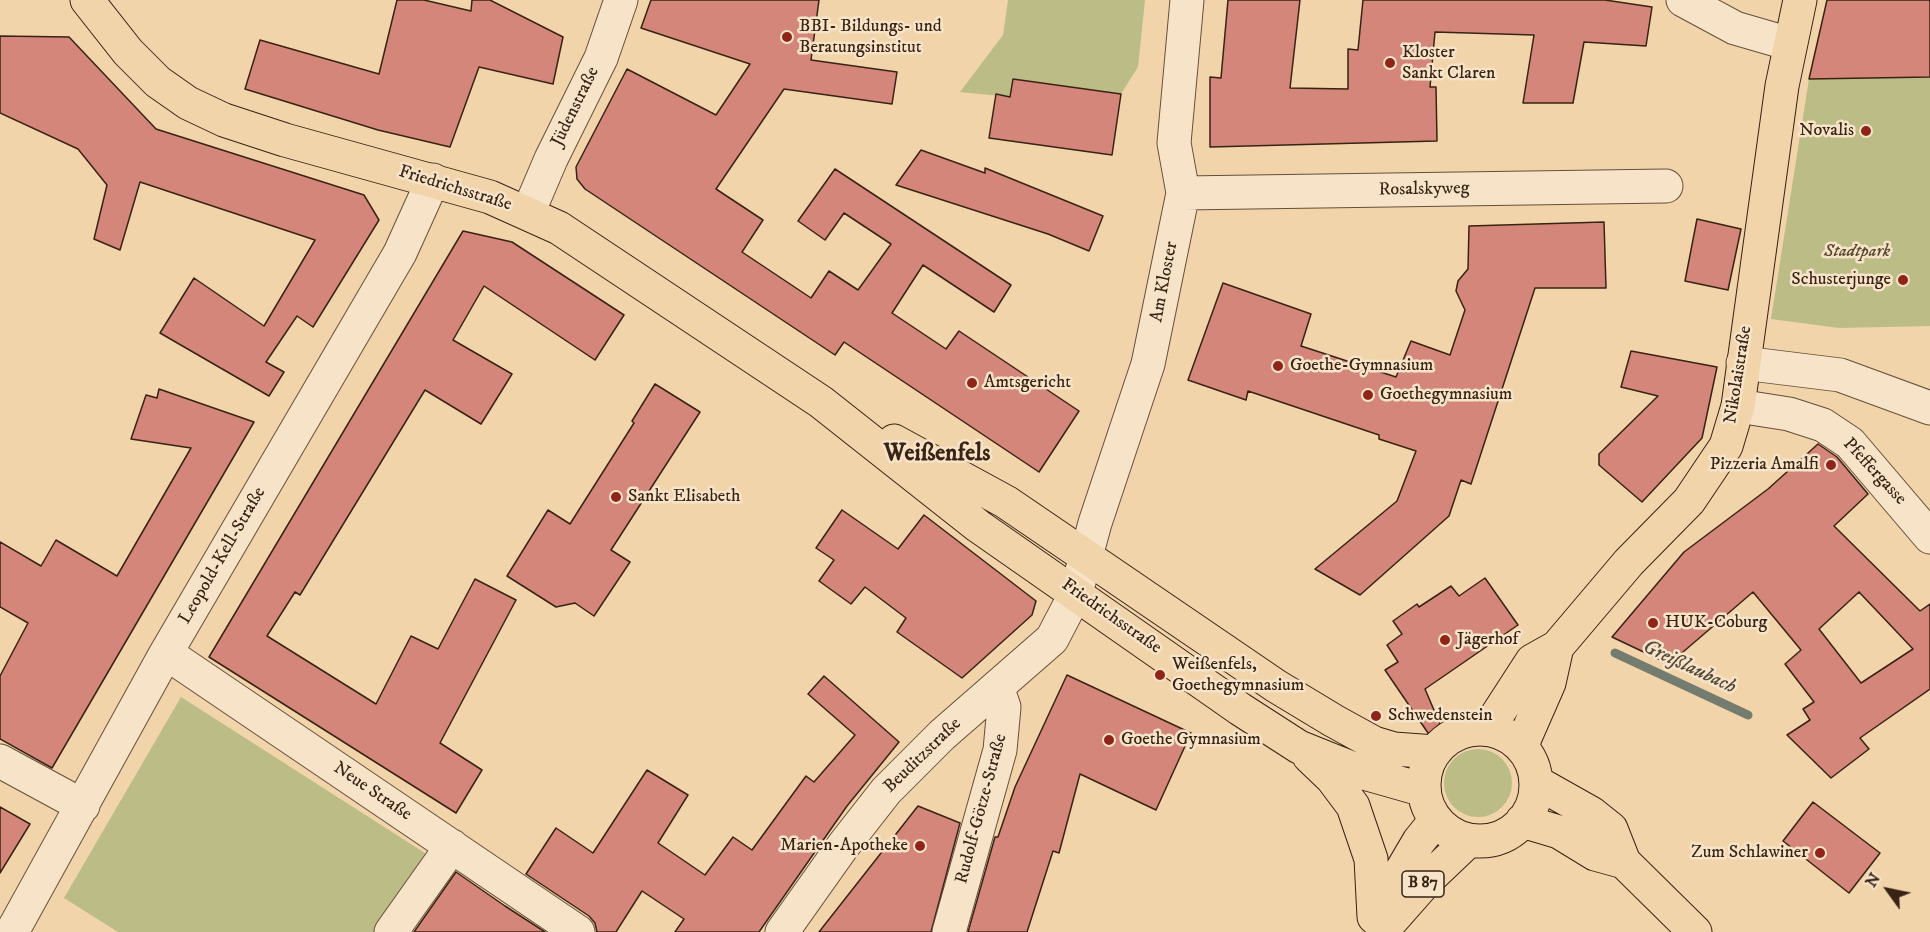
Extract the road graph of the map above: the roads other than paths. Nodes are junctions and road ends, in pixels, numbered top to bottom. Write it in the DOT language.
graph roads {
  1 [pos="87,0"];
  2 [pos="621,0"];
  3 [pos="1187,0"];
  4 [pos="1683,0"];
  5 [pos="1800,0"];
  6 [pos="1790,44"];
  7 [pos="433,180"];
  8 [pos="1666,186"];
  9 [pos="1195,194"];
  10 [pos="528,213"];
  11 [pos="1743,363"];
  12 [pos="821,402"];
  13 [pos="1738,406"];
  14 [pos="1930,408"];
  15 [pos="1930,537"];
  16 [pos="1085,556"];
  17 [pos="1076,593"];
  18 [pos="1557,647"];
  19 [pos="166,653"];
  20 [pos="997,687"];
  21 [pos="1488,729"];
  22 [pos="1299,747"];
  23 [pos="1521,747"];
  24 [pos="1435,752"];
  25 [pos="0,760"];
  26 [pos="1536,782"];
  27 [pos="1424,790"];
  28 [pos="83,806"];
  29 [pos="1436,820"];
  30 [pos="1522,821"];
  31 [pos="1469,840"];
  32 [pos="452,846"];
  33 [pos="1624,862"];
  34 [pos="1375,927"];
  35 [pos="12,932"];
  36 [pos="391,932"];
  37 [pos="579,932"];
  38 [pos="782,932"];
  39 [pos="949,932"];
  40 [pos="1695,932"];
  1 -- 7 [label="main road, Friedrichsstraße"];
  2 -- 10 [label="street, Jüdenstraße"];
  3 -- 9 [label="street, Am Kloster"];
  4 -- 6 [label="street"];
  5 -- 6 [label="main road, Nikolaistraße"];
  6 -- 11 [label="main road, Nikolaistraße"];
  7 -- 10 [label="main road, Friedrichsstraße"];
  7 -- 19 [label="street, Leopold-Kell-Straße"];
  8 -- 9 [label="street, Rosalskyweg"];
  9 -- 16 [label="street, Am Kloster"];
  10 -- 12 [label="main road, Friedrichsstraße"];
  11 -- 13 [label="main road, Nikolaistraße"];
  11 -- 14 [label="street"];
  12 -- 16 [label="main road, Friedrichsstraße"];
  12 -- 17 [label="main road, Friedrichsstraße"];
  13 -- 15 [label="street, Pfeffergasse"];
  13 -- 18 [label="main road, Nikolaistraße"];
  16 -- 17 [label="street, Am Kloster"];
  16 -- 24 [label="main road, Friedrichsstraße"];
  17 -- 20 [label="street, Beuditzstraße"];
  17 -- 22 [label="main road, Friedrichsstraße"];
  18 -- 21 [label="main road, Nikolaistraße"];
  18 -- 23 [label="main road, Nikolaistraße"];
  19 -- 28 [label="street, Leopold-Kell-Straße"];
  19 -- 32 [label="street, Neue Straße"];
  20 -- 38 [label="street, Beuditzstraße"];
  20 -- 39 [label="street, Rudolf-Götze-Straße"];
  21 -- 23 [label="main road"];
  21 -- 24 [label="main road"];
  22 -- 27 [label="main road, Friedrichsstraße"];
  22 -- 34 [label="main road"];
  23 -- 26 [label="main road"];
  24 -- 27 [label="main road"];
  25 -- 28 [label="street"];
  26 -- 30 [label="main road"];
  26 -- 33 [label="main road"];
  27 -- 29 [label="main road"];
  28 -- 35 [label="street, Leopold-Kell-Straße"];
  29 -- 31 [label="main road"];
  29 -- 34 [label="main road, B 87"];
  30 -- 31 [label="main road"];
  30 -- 33 [label="main road"];
  31 -- 34 [label="main road, B 87"];
  32 -- 36 [label="street"];
  32 -- 37 [label="street, Neue Straße"];
  33 -- 40 [label="main road"];
}
